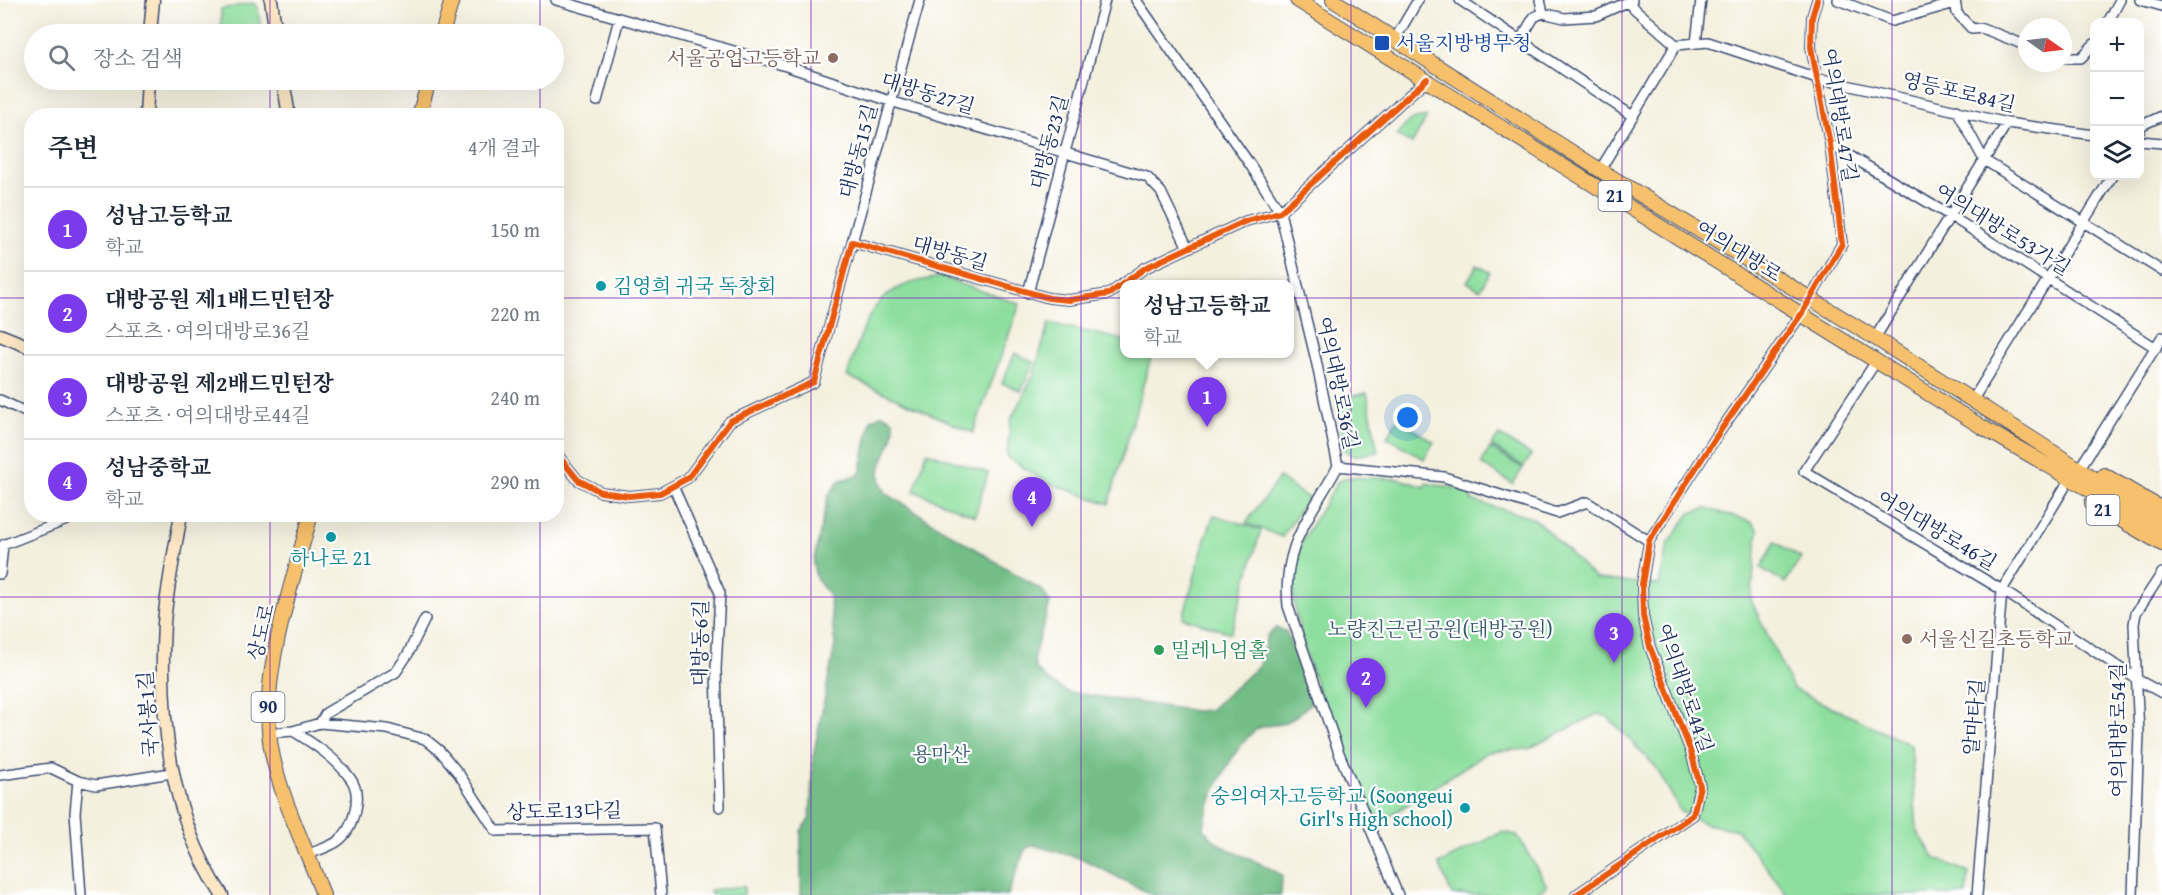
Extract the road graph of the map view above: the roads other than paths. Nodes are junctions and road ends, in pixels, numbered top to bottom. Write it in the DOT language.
graph roads {
  1 [pos="153,0"];
  2 [pos="271,0"];
  3 [pos="452,0"];
  4 [pos="556,0"];
  5 [pos="920,0"];
  6 [pos="1105,0"];
  7 [pos="1136,0"];
  8 [pos="1297,0"];
  9 [pos="1418,0"];
  10 [pos="1460,0"];
  11 [pos="1540,0"];
  12 [pos="1701,0"];
  13 [pos="1817,0"];
  14 [pos="1838,0"];
  15 [pos="2120,0"];
  16 [pos="2140,0"];
  17 [pos="1339,1"];
  18 [pos="1630,2"];
  19 [pos="1955,2"];
  20 [pos="2162,6"];
  21 [pos="1543,13"];
  22 [pos="2110,18"];
  23 [pos="619,19"];
  24 [pos="151,24"];
  25 [pos="275,24"];
  26 [pos="445,24"];
  27 [pos="1395,39"];
  28 [pos="1521,39"];
  29 [pos="2018,42"];
  30 [pos="1696,43"];
  31 [pos="1676,45"];
  32 [pos="2090,48"];
  33 [pos="1387,54"];
  34 [pos="2072,58"];
  35 [pos="1435,65"];
  36 [pos="1817,78"];
  37 [pos="1427,79"];
  38 [pos="147,90"];
  39 [pos="285,90"];
  40 [pos="426,90"];
  41 [pos="597,101"];
  42 [pos="890,101"];
  43 [pos="146,108"];
  44 [pos="288,108"];
  45 [pos="421,108"];
  46 [pos="1957,110"];
  47 [pos="1631,115"];
  48 [pos="2162,116"];
  49 [pos="2007,123"];
  50 [pos="2141,126"];
  51 [pos="2090,134"];
  52 [pos="2144,141"];
  53 [pos="2162,143"];
  54 [pos="1830,144"];
  55 [pos="1065,153"];
  56 [pos="1984,160"];
  57 [pos="1600,170"];
  58 [pos="2110,180"];
  59 [pos="1280,212"];
  60 [pos="1949,215"];
  61 [pos="2084,223"];
  62 [pos="852,242"];
  63 [pos="1188,248"];
  64 [pos="2162,272"];
  65 [pos="2047,278"];
  66 [pos="1127,280"];
  67 [pos="1120,285"];
  68 [pos="1028,293"];
  69 [pos="1810,299"];
  70 [pos="1802,313"];
  71 [pos="0,334"];
  72 [pos="2162,337"];
  73 [pos="1875,338"];
  74 [pos="24,344"];
  75 [pos="2156,348"];
  76 [pos="1877,360"];
  77 [pos="0,400"];
  78 [pos="1972,401"];
  79 [pos="24,411"];
  80 [pos="2055,455"];
  81 [pos="564,463"];
  82 [pos="2083,463"];
  83 [pos="1338,466"];
  84 [pos="2049,468"];
  85 [pos="2065,487"];
  86 [pos="674,488"];
  87 [pos="2162,509"];
  88 [pos="62,522"];
  89 [pos="180,522"];
  90 [pos="309,522"];
  91 [pos="2162,522"];
  92 [pos="2162,532"];
  93 [pos="1649,541"];
  94 [pos="2162,544"];
  95 [pos="2162,573"];
  96 [pos="0,574"];
  97 [pos="2002,590"];
  98 [pos="425,619"];
  99 [pos="2138,680"];
  100 [pos="2162,693"];
  101 [pos="320,723"];
  102 [pos="293,731"];
  103 [pos="269,733"];
  104 [pos="171,773"];
  105 [pos="0,775"];
  106 [pos="78,781"];
  107 [pos="720,807"];
  108 [pos="309,854"];
  109 [pos="81,895"];
  110 [pos="222,895"];
  111 [pos="323,895"];
  112 [pos="661,895"];
  113 [pos="1398,895"];
  114 [pos="1576,895"];
  115 [pos="1977,895"];
  116 [pos="2133,895"];
  1 -- 24 [label="street"];
  2 -- 25 [label="street"];
  3 -- 26 [label="main road"];
  4 -- 23 [label="street, 대방동27길"];
  5 -- 42 [label="street, 대방동15길"];
  6 -- 55 [label="street, 대방동23길"];
  7 -- 59 [label="street, 여의대방로36길"];
  8 -- 33 [label="main road, 여의대방로 / 21"];
  9 -- 27 [label="street"];
  10 -- 28 [label="street"];
  11 -- 21 [label="street"];
  12 -- 30 [label="street"];
  13 -- 36 [label="street, 여의대방로47길"];
  14 -- 19 [label="street"];
  15 -- 22 [label="street"];
  16 -- 20 [label="street"];
  17 -- 27 [label="main road, 여의대방로"];
  18 -- 21 [label="street"];
  18 -- 31 [label="street"];
  19 -- 29 [label="street"];
  21 -- 28 [label="street"];
  23 -- 41 [label="street"];
  23 -- 42 [label="street, 대방동27길"];
  27 -- 33 [label="main road"];
  27 -- 35 [label="main road, 여의대방로"];
  28 -- 47 [label="street"];
  30 -- 31 [label="street, 영등포로84길"];
  30 -- 36 [label="street, 영등포로84길"];
  31 -- 47 [label="street"];
  32 -- 34 [label="street"];
  33 -- 37 [label="main road, 여의대방로 / 21"];
  35 -- 37 [label="main road"];
  35 -- 57 [label="main road, 여의대방로"];
  36 -- 46 [label="street, 영등포로84길"];
  36 -- 54 [label="street, 여의대방로47길"];
  37 -- 59 [label="street, 대방동길"];
  37 -- 70 [label="main road, 여의대방로 / 21"];
  38 -- 43 [label="street"];
  39 -- 44 [label="street"];
  40 -- 45 [label="main road"];
  42 -- 55 [label="street, 대방동27길"];
  42 -- 62 [label="street, 대방동15길"];
  46 -- 49 [label="street, 영등포로84길"];
  46 -- 56 [label="street"];
  47 -- 57 [label="street"];
  48 -- 50 [label="street"];
  49 -- 51 [label="street, 영등포로84길"];
  49 -- 56 [label="street"];
  52 -- 53 [label="street"];
  54 -- 60 [label="street, 여의대방로53가길"];
  54 -- 69 [label="street, 여의대방로47길"];
  55 -- 63 [label="street, 대방동27길"];
  55 -- 68 [label="street, 대방동23길"];
  56 -- 60 [label="street"];
  56 -- 61 [label="street"];
  57 -- 69 [label="main road, 여의대방로"];
  58 -- 61 [label="street"];
  59 -- 63 [label="street, 대방동길"];
  59 -- 83 [label="street, 여의대방로36길"];
  60 -- 65 [label="street, 여의대방로53가길"];
  60 -- 73 [label="street"];
  61 -- 64 [label="street"];
  61 -- 65 [label="street"];
  62 -- 68 [label="street, 대방동길"];
  62 -- 86 [label="street"];
  63 -- 66 [label="street, 대방동길"];
  65 -- 75 [label="street, 여의대방로53가길"];
  65 -- 78 [label="street"];
  67 -- 68 [label="street, 대방동길"];
  69 -- 70 [label="street, 여의대방로44길"];
  69 -- 73 [label="main road, 여의대방로"];
  70 -- 76 [label="main road, 여의대방로 / 21"];
  70 -- 93 [label="street, 여의대방로44길"];
  71 -- 74 [label="street"];
  72 -- 75 [label="street"];
  73 -- 78 [label="main road, 여의대방로"];
  75 -- 82 [label="street"];
  76 -- 84 [label="main road, 여의대방로 / 21"];
  76 -- 97 [label="street, 여의대방로46길"];
  77 -- 79 [label="street"];
  78 -- 80 [label="main road, 여의대방로"];
  80 -- 82 [label="main road, 21"];
  80 -- 91 [label="main road, 여의대방로"];
  81 -- 86 [label="street"];
  82 -- 87 [label="main road, 21"];
  83 -- 93 [label="street"];
  83 -- 113 [label="street, 여의대방로36길"];
  84 -- 85 [label="main road, 21"];
  84 -- 92 [label="main road, 여의대방로"];
  85 -- 94 [label="main road, 21"];
  85 -- 97 [label="street, 알마타길"];
  86 -- 107 [label="street, 대방동6길"];
  88 -- 96 [label="street"];
  89 -- 104 [label="street, 국사봉1길"];
  90 -- 103 [label="main road, 상도로 / 90"];
  93 -- 114 [label="street, 여의대방로44길"];
  95 -- 99 [label="street, 여의대방로54길"];
  97 -- 99 [label="street, 여의대방로46길"];
  97 -- 115 [label="street, 알마타길"];
  98 -- 101 [label="street"];
  99 -- 100 [label="street, 여의대방로46길"];
  99 -- 116 [label="street, 여의대방로54길"];
  101 -- 102 [label="street"];
  101 -- 112 [label="street, 상도로13다길"];
  102 -- 103 [label="street"];
  102 -- 108 [label="street"];
  103 -- 108 [label="main road, 상도로 / 90"];
  104 -- 106 [label="street, 국사봉1길"];
  104 -- 110 [label="street"];
  105 -- 106 [label="street, 국사봉1길"];
  106 -- 109 [label="street"];
  108 -- 111 [label="main road, 상도로 / 90"];
}
